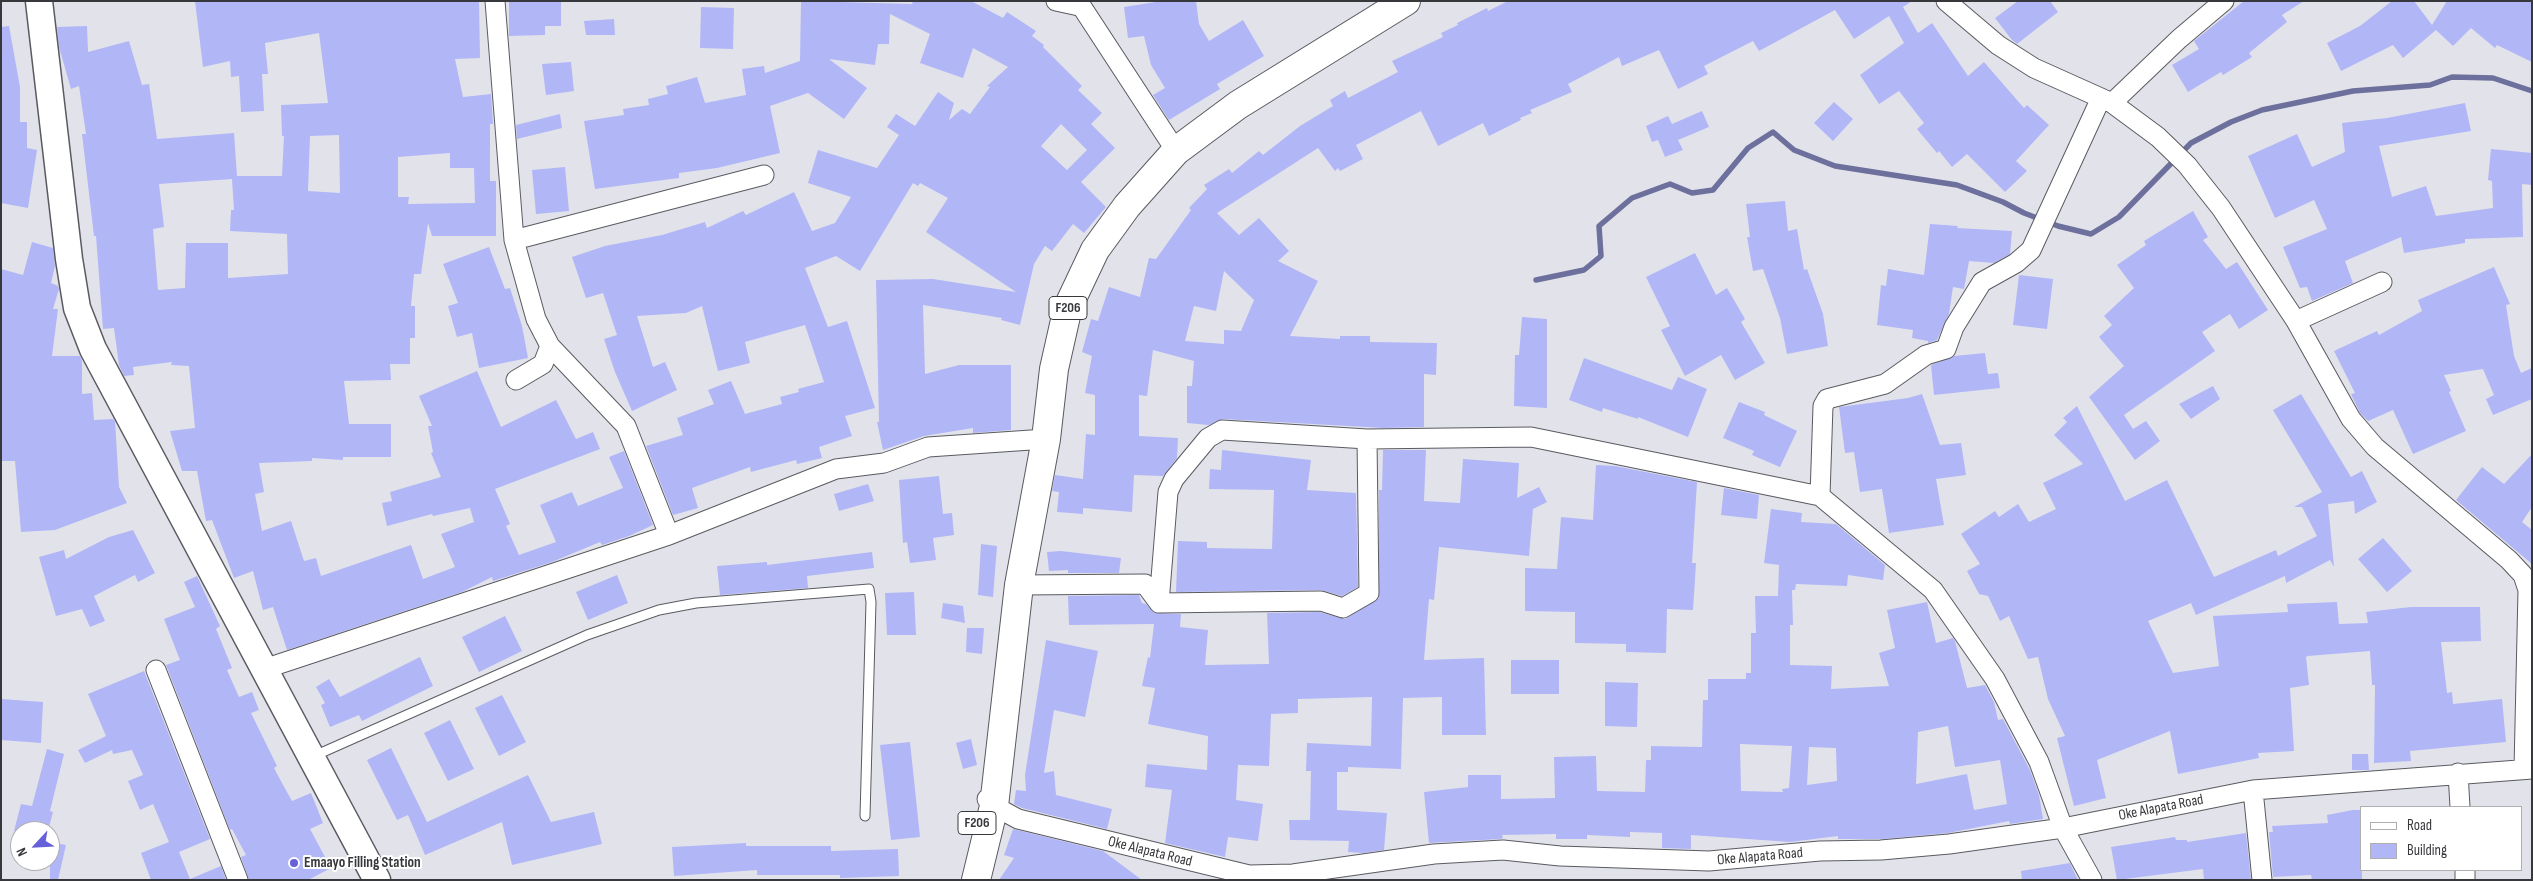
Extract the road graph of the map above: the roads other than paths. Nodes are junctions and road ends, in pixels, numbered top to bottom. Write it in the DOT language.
graph roads {
  1 [pos="39,1"];
  2 [pos="495,1"];
  3 [pos="1056,1"];
  4 [pos="1406,1"];
  5 [pos="1946,1"];
  6 [pos="2224,1"];
  7 [pos="1078,3"];
  8 [pos="2106,100"];
  9 [pos="1176,151"];
  10 [pos="764,175"];
  11 [pos="514,240"];
  12 [pos="2382,282"];
  13 [pos="2296,321"];
  14 [pos="550,346"];
  15 [pos="516,380"];
  16 [pos="1046,439"];
  17 [pos="1367,439"];
  18 [pos="1820,496"];
  19 [pos="669,535"];
  20 [pos="1020,586"];
  21 [pos="1158,603"];
  22 [pos="264,669"];
  23 [pos="156,670"];
  24 [pos="312,757"];
  25 [pos="2528,769"];
  26 [pos="2458,773"];
  27 [pos="2253,790"];
  28 [pos="988,800"];
  29 [pos="2460,806"];
  30 [pos="865,816"];
  31 [pos="2063,828"];
  32 [pos="238,880"];
  33 [pos="378,880"];
  34 [pos="961,880"];
  35 [pos="976,880"];
  36 [pos="2092,880"];
  37 [pos="2262,880"];
  1 -- 22 [label="street"];
  2 -- 11 [label="street"];
  3 -- 7 [label="street"];
  4 -- 9 [label="main road, F206"];
  5 -- 8 [label="street"];
  6 -- 8 [label="street"];
  7 -- 9 [label="street"];
  8 -- 13 [label="street"];
  8 -- 18 [label="street"];
  9 -- 16 [label="main road, F206"];
  10 -- 11 [label="street"];
  11 -- 14 [label="street"];
  12 -- 13 [label="street"];
  13 -- 25 [label="street"];
  14 -- 15 [label="street"];
  14 -- 19 [label="street"];
  16 -- 19 [label="street"];
  16 -- 20 [label="main road, F206"];
  17 -- 18 [label="street"];
  17 -- 21 [label="street"];
  17 -- 21 [label="street"];
  18 -- 31 [label="street"];
  19 -- 22 [label="street"];
  20 -- 21 [label="street"];
  20 -- 28 [label="main road, F206"];
  22 -- 24 [label="street"];
  23 -- 32 [label="street"];
  24 -- 30 [label="lane"];
  24 -- 33 [label="street"];
  25 -- 26 [label="street, Oke Alapata Road"];
  26 -- 27 [label="street, Oke Alapata Road"];
  26 -- 29 [label="street"];
  27 -- 31 [label="street, Oke Alapata Road"];
  27 -- 37 [label="street"];
  28 -- 31 [label="street, Oke Alapata Road"];
  28 -- 34 [label="main road, F206"];
  28 -- 35 [label="main road, F206"];
  31 -- 36 [label="street"];
}
